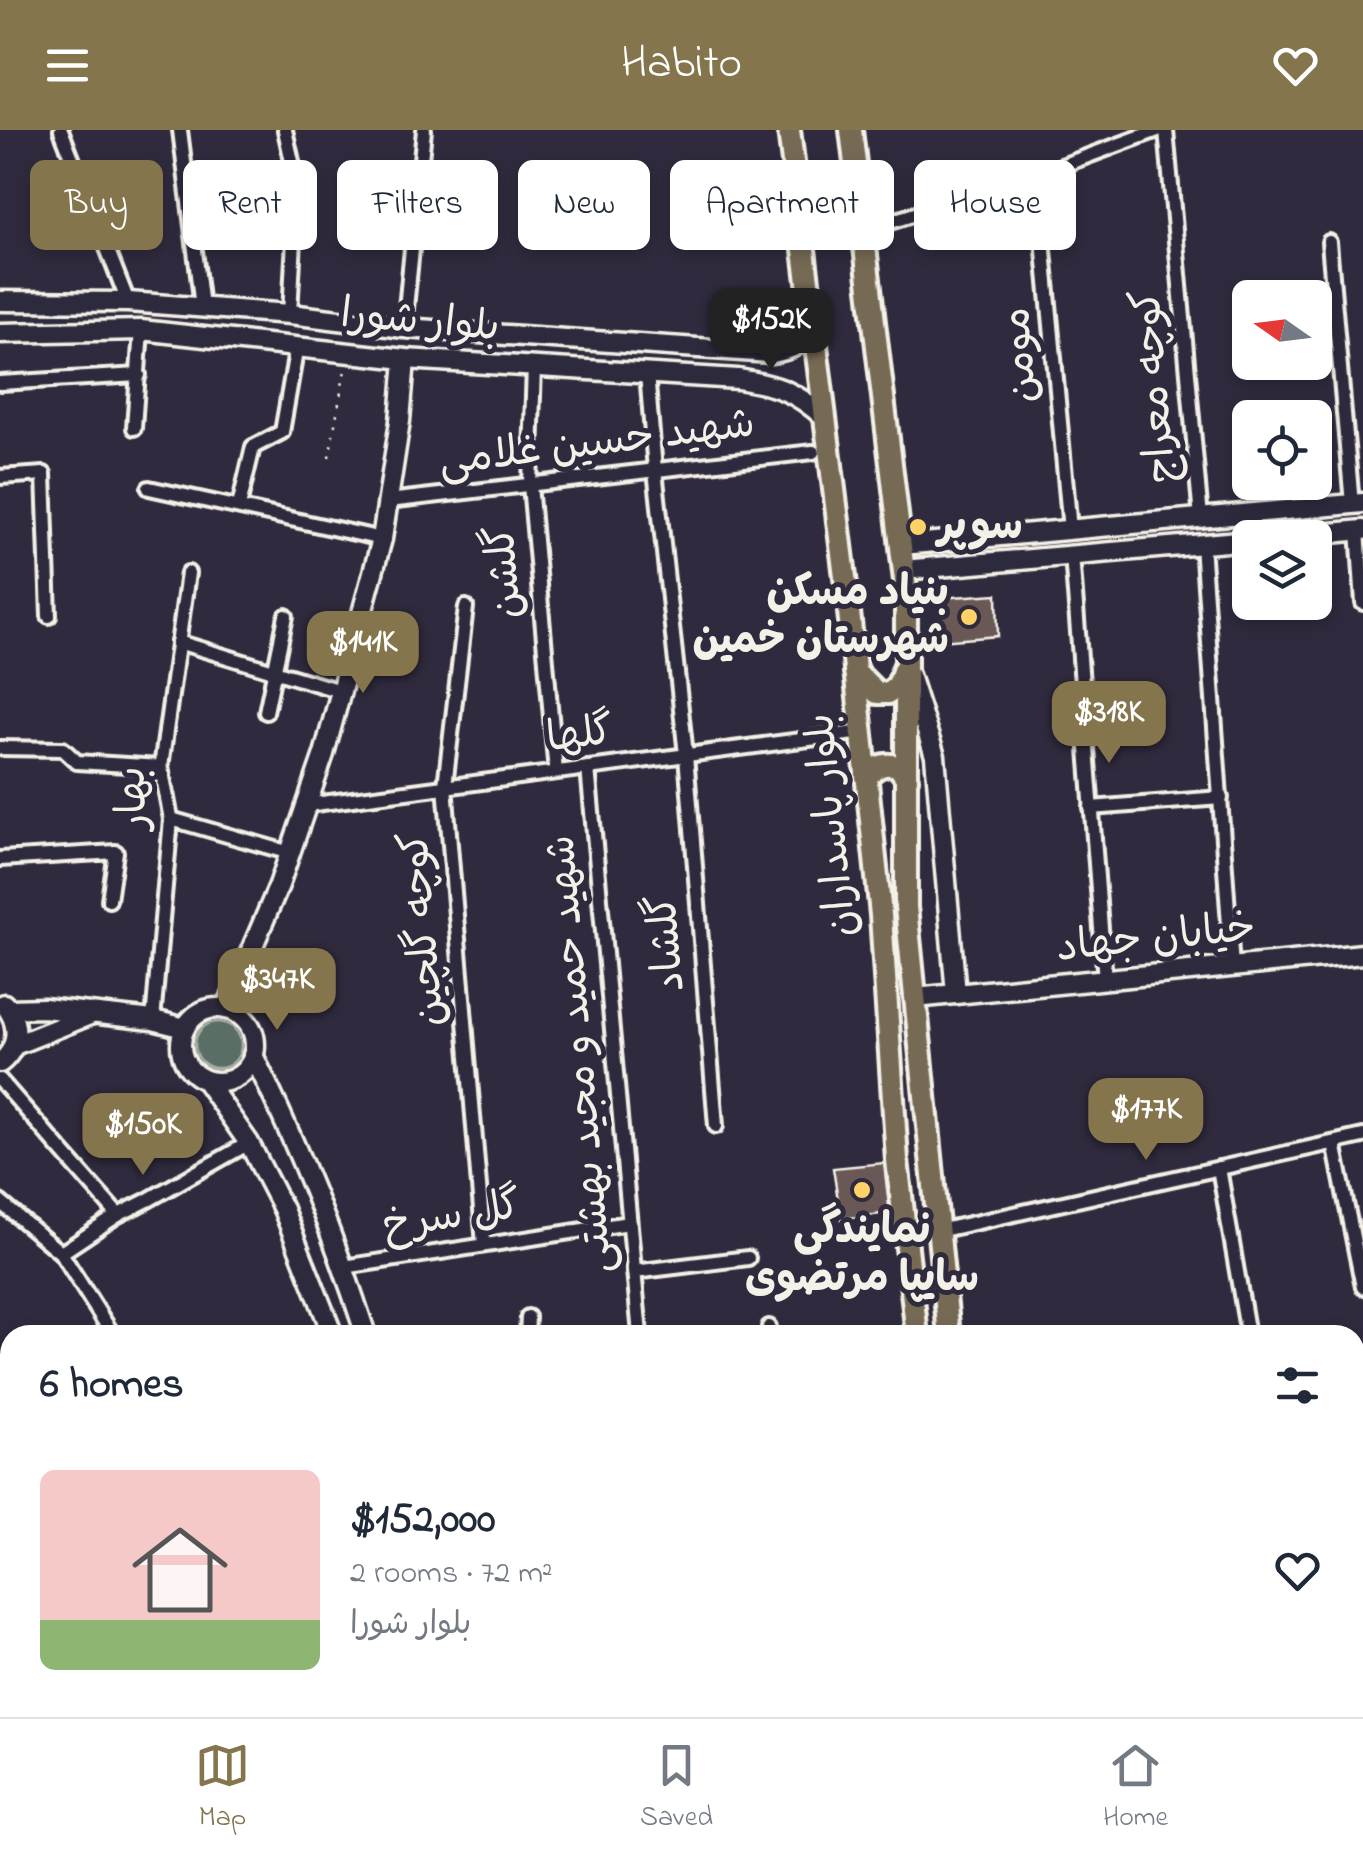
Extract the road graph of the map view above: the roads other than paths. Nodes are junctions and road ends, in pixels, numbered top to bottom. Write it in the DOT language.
graph roads {
  1 [pos="61,130"];
  2 [pos="180,130"];
  3 [pos="285,130"];
  4 [pos="424,130"];
  5 [pos="789,130"];
  6 [pos="851,130"];
  7 [pos="1158,130"];
  8 [pos="1166,130"];
  9 [pos="854,160"];
  10 [pos="1076,160"];
  11 [pos="1329,242"];
  12 [pos="864,250"];
  13 [pos="1043,250"];
  14 [pos="0,301"];
  15 [pos="128,302"];
  16 [pos="202,307"];
  17 [pos="290,314"];
  18 [pos="814,325"];
  19 [pos="404,328"];
  20 [pos="140,330"];
  21 [pos="0,333"];
  22 [pos="297,346"];
  23 [pos="743,352"];
  24 [pos="405,359"];
  25 [pos="534,366"];
  26 [pos="647,374"];
  27 [pos="138,375"];
  28 [pos="738,379"];
  29 [pos="0,383"];
  30 [pos="825,418"];
  31 [pos="134,428"];
  32 [pos="813,452"];
  33 [pos="654,470"];
  34 [pos="0,477"];
  35 [pos="530,485"];
  36 [pos="149,488"];
  37 [pos="388,502"];
  38 [pos="1358,503"];
  39 [pos="239,506"];
  40 [pos="1200,518"];
  41 [pos="1070,530"];
  42 [pos="1360,530"];
  43 [pos="1332,533"];
  44 [pos="382,538"];
  45 [pos="1232,542"];
  46 [pos="1202,544"];
  47 [pos="902,545"];
  48 [pos="1072,556"];
  49 [pos="904,570"];
  50 [pos="188,574"];
  51 [pos="1363,604"];
  52 [pos="466,607"];
  53 [pos="49,616"];
  54 [pos="286,616"];
  55 [pos="178,642"];
  56 [pos="907,664"];
  57 [pos="855,671"];
  58 [pos="274,672"];
  59 [pos="340,692"];
  60 [pos="266,712"];
  61 [pos="862,732"];
  62 [pos="0,748"];
  63 [pos="686,755"];
  64 [pos="161,767"];
  65 [pos="588,768"];
  66 [pos="556,772"];
  67 [pos="866,776"];
  68 [pos="907,780"];
  69 [pos="445,786"];
  70 [pos="1220,798"];
  71 [pos="306,805"];
  72 [pos="1091,808"];
  73 [pos="171,819"];
  74 [pos="290,853"];
  75 [pos="0,859"];
  76 [pos="109,900"];
  77 [pos="1363,954"];
  78 [pos="1232,967"];
  79 [pos="1104,980"];
  80 [pos="956,994"];
  81 [pos="915,998"];
  82 [pos="4,1005"];
  83 [pos="226,1009"];
  84 [pos="90,1015"];
  85 [pos="152,1020"];
  86 [pos="185,1028"];
  87 [pos="15,1045"];
  88 [pos="253,1055"];
  89 [pos="0,1063"];
  90 [pos="0,1080"];
  91 [pos="205,1080"];
  92 [pos="716,1126"];
  93 [pos="1363,1136"];
  94 [pos="1334,1142"];
  95 [pos="249,1143"];
  96 [pos="1219,1168"];
  97 [pos="0,1202"];
  98 [pos="118,1214"];
  99 [pos="630,1222"];
  100 [pos="938,1231"];
  101 [pos="484,1245"];
  102 [pos="61,1253"];
  103 [pos="748,1258"];
  104 [pos="344,1267"];
  105 [pos="634,1272"];
  106 [pos="1363,1287"];
  107 [pos="528,1318"];
  108 [pos="107,1325"];
  109 [pos="329,1325"];
  110 [pos="363,1325"];
  111 [pos="528,1325"];
  112 [pos="639,1325"];
  113 [pos="916,1325"];
  114 [pos="948,1325"];
  115 [pos="1246,1325"];
  1 -- 15 [label="street"];
  2 -- 16 [label="street"];
  3 -- 17 [label="street"];
  4 -- 19 [label="street"];
  5 -- 18 [label="main road, بلوار پاسداران"];
  6 -- 9 [label="main road, بلوار پاسداران"];
  7 -- 10 [label="street"];
  8 -- 40 [label="street, کوچه معراج"];
  11 -- 38 [label="street"];
  12 -- 47 [label="main road, بلوار پاسداران"];
  13 -- 41 [label="street, مومن"];
  14 -- 15 [label="main road, بلوار شورا"];
  15 -- 16 [label="main road, بلوار شورا"];
  16 -- 17 [label="main road, بلوار شورا"];
  17 -- 19 [label="main road, بلوار شورا"];
  18 -- 23 [label="main road, بلوار شورا"];
  18 -- 30 [label="main road, بلوار پاسداران"];
  19 -- 23 [label="main road, بلوار شورا"];
  20 -- 21 [label="main road, بلوار شورا"];
  20 -- 22 [label="main road, بلوار شورا"];
  20 -- 27 [label="street"];
  22 -- 24 [label="main road, بلوار شورا"];
  22 -- 39 [label="street"];
  23 -- 28 [label="main road"];
  24 -- 25 [label="main road, بلوار شورا"];
  24 -- 37 [label="main road"];
  25 -- 26 [label="main road, بلوار شورا"];
  25 -- 35 [label="street, گلشن"];
  26 -- 28 [label="main road, بلوار شورا"];
  26 -- 33 [label="street, گلشاد"];
  27 -- 29 [label="street"];
  27 -- 31 [label="street"];
  28 -- 30 [label="main road, بلوار شورا"];
  30 -- 57 [label="main road, بلوار پاسداران"];
  32 -- 33 [label="street, شهید حسین غلامی"];
  33 -- 35 [label="street, شهید حسین غلامی"];
  33 -- 63 [label="street, گلشاد"];
  34 -- 53 [label="street"];
  35 -- 37 [label="street, شهید حسین غلامی"];
  35 -- 66 [label="street, گلشن"];
  36 -- 39 [label="street"];
  37 -- 44 [label="main road"];
  38 -- 40 [label="main road"];
  39 -- 44 [label="street"];
  40 -- 41 [label="main road"];
  41 -- 47 [label="main road"];
  42 -- 43 [label="main road"];
  42 -- 51 [label="street"];
  44 -- 59 [label="main road"];
  45 -- 46 [label="main road"];
  46 -- 48 [label="main road"];
  46 -- 70 [label="street"];
  47 -- 49 [label="main road, بلوار پاسداران"];
  48 -- 49 [label="main road"];
  48 -- 72 [label="street"];
  49 -- 56 [label="main road, بلوار پاسداران"];
  50 -- 55 [label="street, بهار"];
  52 -- 69 [label="street, کوچه گلچین"];
  54 -- 58 [label="street"];
  55 -- 58 [label="street"];
  55 -- 64 [label="street, بهار"];
  56 -- 57 [label="main road"];
  56 -- 68 [label="main road, بلوار پاسداران"];
  56 -- 80 [label="main road"];
  57 -- 61 [label="main road, بلوار پاسداران"];
  58 -- 59 [label="street"];
  58 -- 60 [label="street"];
  59 -- 71 [label="main road"];
  61 -- 63 [label="street, گلها"];
  61 -- 67 [label="main road, بلوار پاسداران"];
  62 -- 64 [label="street"];
  63 -- 65 [label="street, گلها"];
  63 -- 92 [label="street, گلشاد"];
  64 -- 73 [label="street, بهار"];
  65 -- 66 [label="street, گلها"];
  65 -- 99 [label="street, شهید حمید و مجید بهشتی"];
  66 -- 69 [label="street, گلها"];
  67 -- 68 [label="main road"];
  67 -- 113 [label="main road, بلوار پاسداران"];
  68 -- 81 [label="main road, بلوار پاسداران"];
  69 -- 71 [label="street, گلها"];
  69 -- 101 [label="street, کوچه گلچین"];
  70 -- 72 [label="street"];
  70 -- 78 [label="street"];
  71 -- 74 [label="main road"];
  72 -- 79 [label="street"];
  73 -- 74 [label="street"];
  73 -- 85 [label="street, بهار"];
  74 -- 83 [label="main road"];
  75 -- 76 [label="street"];
  77 -- 78 [label="main road, خیابان جهاد"];
  78 -- 79 [label="main road, خیابان جهاد"];
  79 -- 80 [label="main road, خیابان جهاد"];
  80 -- 81 [label="main road, خیابان جهاد"];
  81 -- 100 [label="main road, بلوار پاسداران"];
  82 -- 84 [label="main road"];
  82 -- 87 [label="main road"];
  83 -- 86 [label="main road"];
  83 -- 88 [label="main road"];
  84 -- 85 [label="main road"];
  84 -- 87 [label="main road"];
  85 -- 86 [label="main road"];
  86 -- 91 [label="main road"];
  87 -- 89 [label="main road"];
  88 -- 91 [label="main road"];
  88 -- 104 [label="main road"];
  90 -- 98 [label="street"];
  91 -- 95 [label="main road"];
  93 -- 94 [label="street"];
  94 -- 96 [label="street"];
  94 -- 106 [label="street"];
  95 -- 98 [label="street"];
  95 -- 109 [label="main road"];
  96 -- 100 [label="street"];
  96 -- 115 [label="street"];
  97 -- 102 [label="street"];
  98 -- 102 [label="street"];
  99 -- 101 [label="street, گل سرخ"];
  99 -- 105 [label="street, شهید حمید و مجید بهشتی"];
  100 -- 114 [label="main road, بلوار پاسداران"];
  101 -- 104 [label="street, گل سرخ"];
  102 -- 108 [label="street"];
  103 -- 105 [label="street"];
  104 -- 110 [label="main road"];
  105 -- 112 [label="street, شهید حمید و مجید بهشتی"];
  107 -- 111 [label="street"];
}
